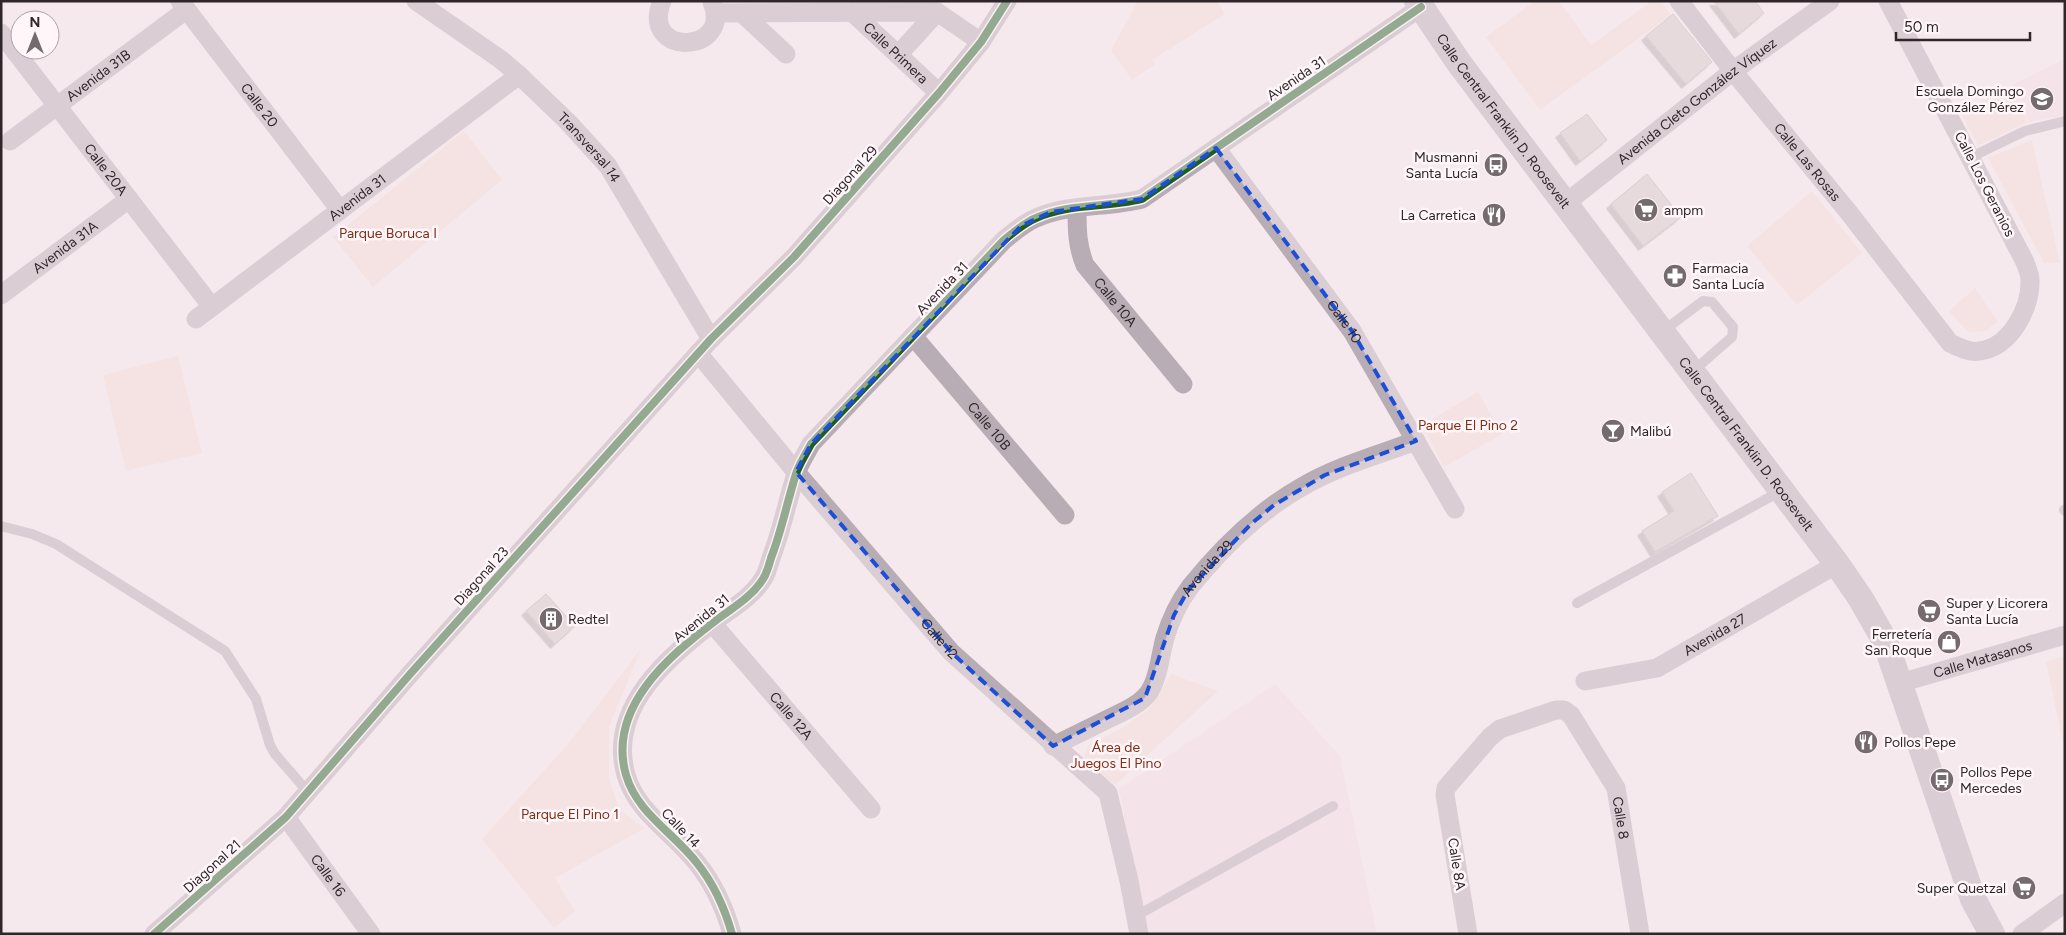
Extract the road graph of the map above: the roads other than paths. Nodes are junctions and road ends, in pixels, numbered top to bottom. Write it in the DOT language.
graph roads {
  1 [pos="416,1"];
  2 [pos="1007,1"];
  3 [pos="1679,1"];
  4 [pos="1830,1"];
  5 [pos="1888,1"];
  6 [pos="655,4"];
  7 [pos="1419,4"];
  8 [pos="183,5"];
  9 [pos="714,7"];
  10 [pos="852,12"];
  11 [pos="937,12"];
  12 [pos="743,14"];
  13 [pos="1,33"];
  14 [pos="981,42"];
  15 [pos="786,54"];
  16 [pos="898,55"];
  17 [pos="1733,71"];
  18 [pos="519,75"];
  19 [pos="939,93"];
  20 [pos="57,105"];
  21 [pos="2065,121"];
  22 [pos="10,141"];
  23 [pos="1216,148"];
  24 [pos="1971,158"];
  25 [pos="129,199"];
  26 [pos="1566,203"];
  27 [pos="1077,208"];
  28 [pos="340,210"];
  29 [pos="2025,262"];
  30 [pos="1,296"];
  31 [pos="212,307"];
  32 [pos="196,319"];
  33 [pos="1662,332"];
  34 [pos="913,336"];
  35 [pos="704,346"];
  36 [pos="1691,372"];
  37 [pos="1184,384"];
  38 [pos="1416,441"];
  39 [pos="796,472"];
  40 [pos="1781,491"];
  41 [pos="1455,509"];
  42 [pos="1065,515"];
  43 [pos="1,526"];
  44 [pos="1837,564"];
  45 [pos="1576,603"];
  46 [pos="712,624"];
  47 [pos="2065,635"];
  48 [pos="1585,681"];
  49 [pos="1900,683"];
  50 [pos="623,737"];
  51 [pos="1053,746"];
  52 [pos="307,791"];
  53 [pos="1445,795"];
  54 [pos="1333,806"];
  55 [pos="871,809"];
  56 [pos="286,817"];
  57 [pos="2065,904"];
  58 [pos="1137,925"];
  59 [pos="154,934"];
  60 [pos="371,934"];
  61 [pos="732,934"];
  62 [pos="1468,934"];
  63 [pos="1640,934"];
  64 [pos="1992,934"];
  65 [pos="2022,934"];
  1 -- 18 [label="street, Transversal 14"];
  2 -- 14 [label="street, Diagonal 29"];
  3 -- 17 [label="street, Calle Las Rosas"];
  4 -- 17 [label="street, Avenida Cleto González Víquez"];
  5 -- 24 [label="street, Calle Los Geranios"];
  6 -- 9 [label="street"];
  7 -- 23 [label="street, Avenida 31"];
  7 -- 26 [label="main road, Calle Central Franklin D. Roosevelt"];
  8 -- 20 [label="street, Avenida 31B"];
  8 -- 28 [label="street, Calle 20"];
  9 -- 12 [label="street"];
  10 -- 11 [label="street"];
  10 -- 12 [label="street"];
  10 -- 16 [label="street, Calle Primera"];
  11 -- 14 [label="street"];
  11 -- 16 [label="street"];
  12 -- 15 [label="street"];
  13 -- 20 [label="street, Calle 20A"];
  14 -- 19 [label="street, Diagonal 29"];
  16 -- 19 [label="street, Calle Primera"];
  17 -- 26 [label="street, Avenida Cleto González Víquez"];
  17 -- 29 [label="street, Calle Las Rosas"];
  18 -- 28 [label="street, Avenida 31"];
  18 -- 35 [label="street, Transversal 14"];
  19 -- 35 [label="street, Diagonal 29"];
  20 -- 22 [label="street, Avenida 31B"];
  20 -- 25 [label="street, Calle 20A"];
  21 -- 24 [label="lane"];
  23 -- 27 [label="street, Avenida 31"];
  23 -- 38 [label="street, Calle 10"];
  24 -- 29 [label="street, Calle Los Geranios"];
  25 -- 30 [label="street, Avenida 31A"];
  25 -- 31 [label="street, Calle 20A"];
  26 -- 33 [label="main road, Calle Central Franklin D. Roosevelt"];
  27 -- 34 [label="street, Avenida 31"];
  27 -- 37 [label="street, Calle 10A"];
  28 -- 31 [label="street, Avenida 31"];
  31 -- 32 [label="street, Avenida 31"];
  33 -- 36 [label="main road, Calle Central Franklin D. Roosevelt"];
  33 -- 36 [label="lane"];
  34 -- 39 [label="street, Avenida 31"];
  34 -- 42 [label="street, Calle 10B"];
  35 -- 39 [label="street, Calle 12"];
  35 -- 52 [label="street, Diagonal 23"];
  36 -- 40 [label="main road, Calle Central Franklin D. Roosevelt"];
  38 -- 41 [label="street, Calle 10"];
  38 -- 51 [label="street, Avenida 29"];
  39 -- 46 [label="street, Avenida 31"];
  39 -- 51 [label="street, Calle 12"];
  40 -- 44 [label="main road, Calle Central Franklin D. Roosevelt"];
  40 -- 45 [label="lane"];
  43 -- 52 [label="lane"];
  44 -- 48 [label="street, Avenida 27"];
  44 -- 49 [label="main road, Calle Central Franklin D. Roosevelt"];
  46 -- 50 [label="street, Avenida 31"];
  46 -- 55 [label="street, Calle 12A"];
  47 -- 49 [label="street, Calle Matasanos"];
  49 -- 64 [label="main road, Calle Central Franklin D. Roosevelt"];
  50 -- 61 [label="street, Calle 14"];
  51 -- 58 [label="street, Calle 12"];
  52 -- 56 [label="street, Diagonal 23"];
  53 -- 62 [label="street, Calle 8A"];
  53 -- 63 [label="street, Calle 8"];
  54 -- 58 [label="lane"];
  56 -- 59 [label="street, Diagonal 21"];
  56 -- 60 [label="street, Calle 16"];
  57 -- 65 [label="street"];
}
